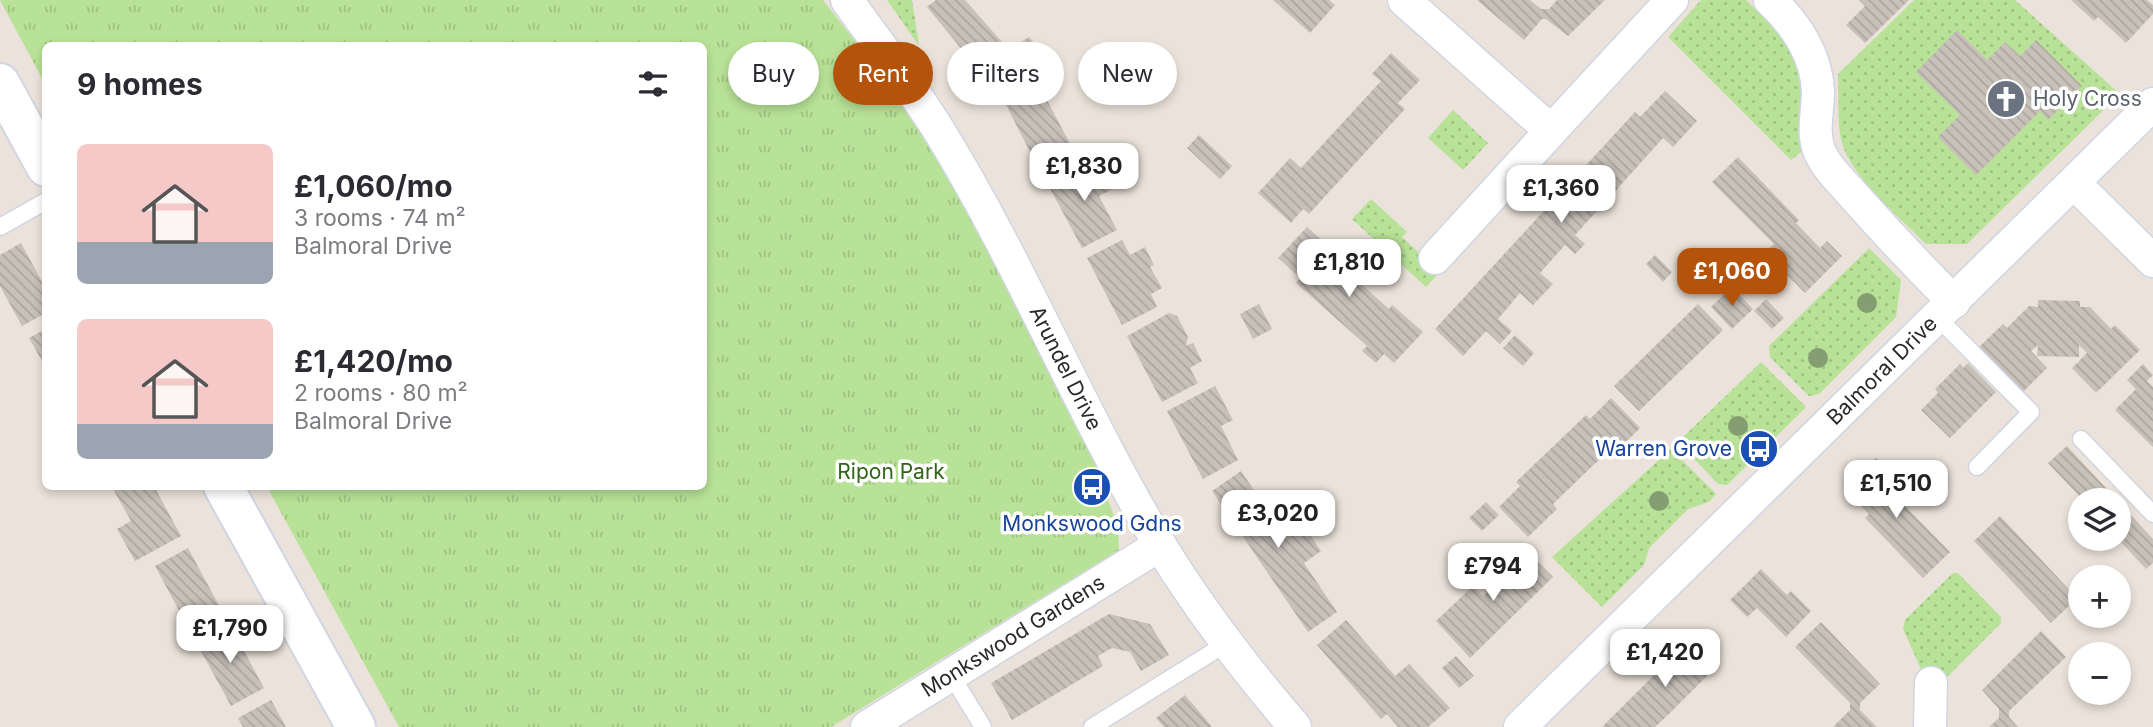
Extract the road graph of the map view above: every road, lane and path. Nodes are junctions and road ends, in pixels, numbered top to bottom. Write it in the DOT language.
graph roads {
  1 [pos="847,0"];
  2 [pos="1404,0"];
  3 [pos="1672,0"];
  4 [pos="1770,0"];
  5 [pos="0,83"];
  6 [pos="2153,104"];
  7 [pos="1550,131"];
  8 [pos="42,160"];
  9 [pos="2074,183"];
  10 [pos="42,203"];
  11 [pos="0,227"];
  12 [pos="1435,258"];
  13 [pos="2153,261"];
  14 [pos="1946,310"];
  15 [pos="2081,439"];
  16 [pos="1977,467"];
  17 [pos="225,490"];
  18 [pos="2153,514"];
  19 [pos="1160,545"];
  20 [pos="1227,643"];
  21 [pos="951,675"];
  22 [pos="1931,683"];
  23 [pos="356,727"];
  24 [pos="867,727"];
  25 [pos="983,727"];
  26 [pos="1092,727"];
  27 [pos="1295,727"];
  28 [pos="1520,727"];
  29 [pos="1930,727"];
  1 -- 19 [label="street, Arundel Drive"];
  2 -- 7 [label="street"];
  3 -- 7 [label="street"];
  4 -- 14 [label="street"];
  5 -- 8 [label="street"];
  6 -- 9 [label="street, Balmoral Drive"];
  7 -- 12 [label="street"];
  9 -- 13 [label="street"];
  9 -- 14 [label="street, Balmoral Drive"];
  10 -- 11 [label="lane"];
  14 -- 16 [label="lane"];
  14 -- 28 [label="street, Balmoral Drive"];
  15 -- 18 [label="lane"];
  17 -- 23 [label="street"];
  19 -- 20 [label="street, Arundel Drive"];
  19 -- 21 [label="street, Monkswood Gardens"];
  20 -- 26 [label="lane"];
  20 -- 27 [label="street, Arundel Drive"];
  21 -- 24 [label="street, Monkswood Gardens"];
  21 -- 25 [label="lane"];
  22 -- 29 [label="street"];
}
